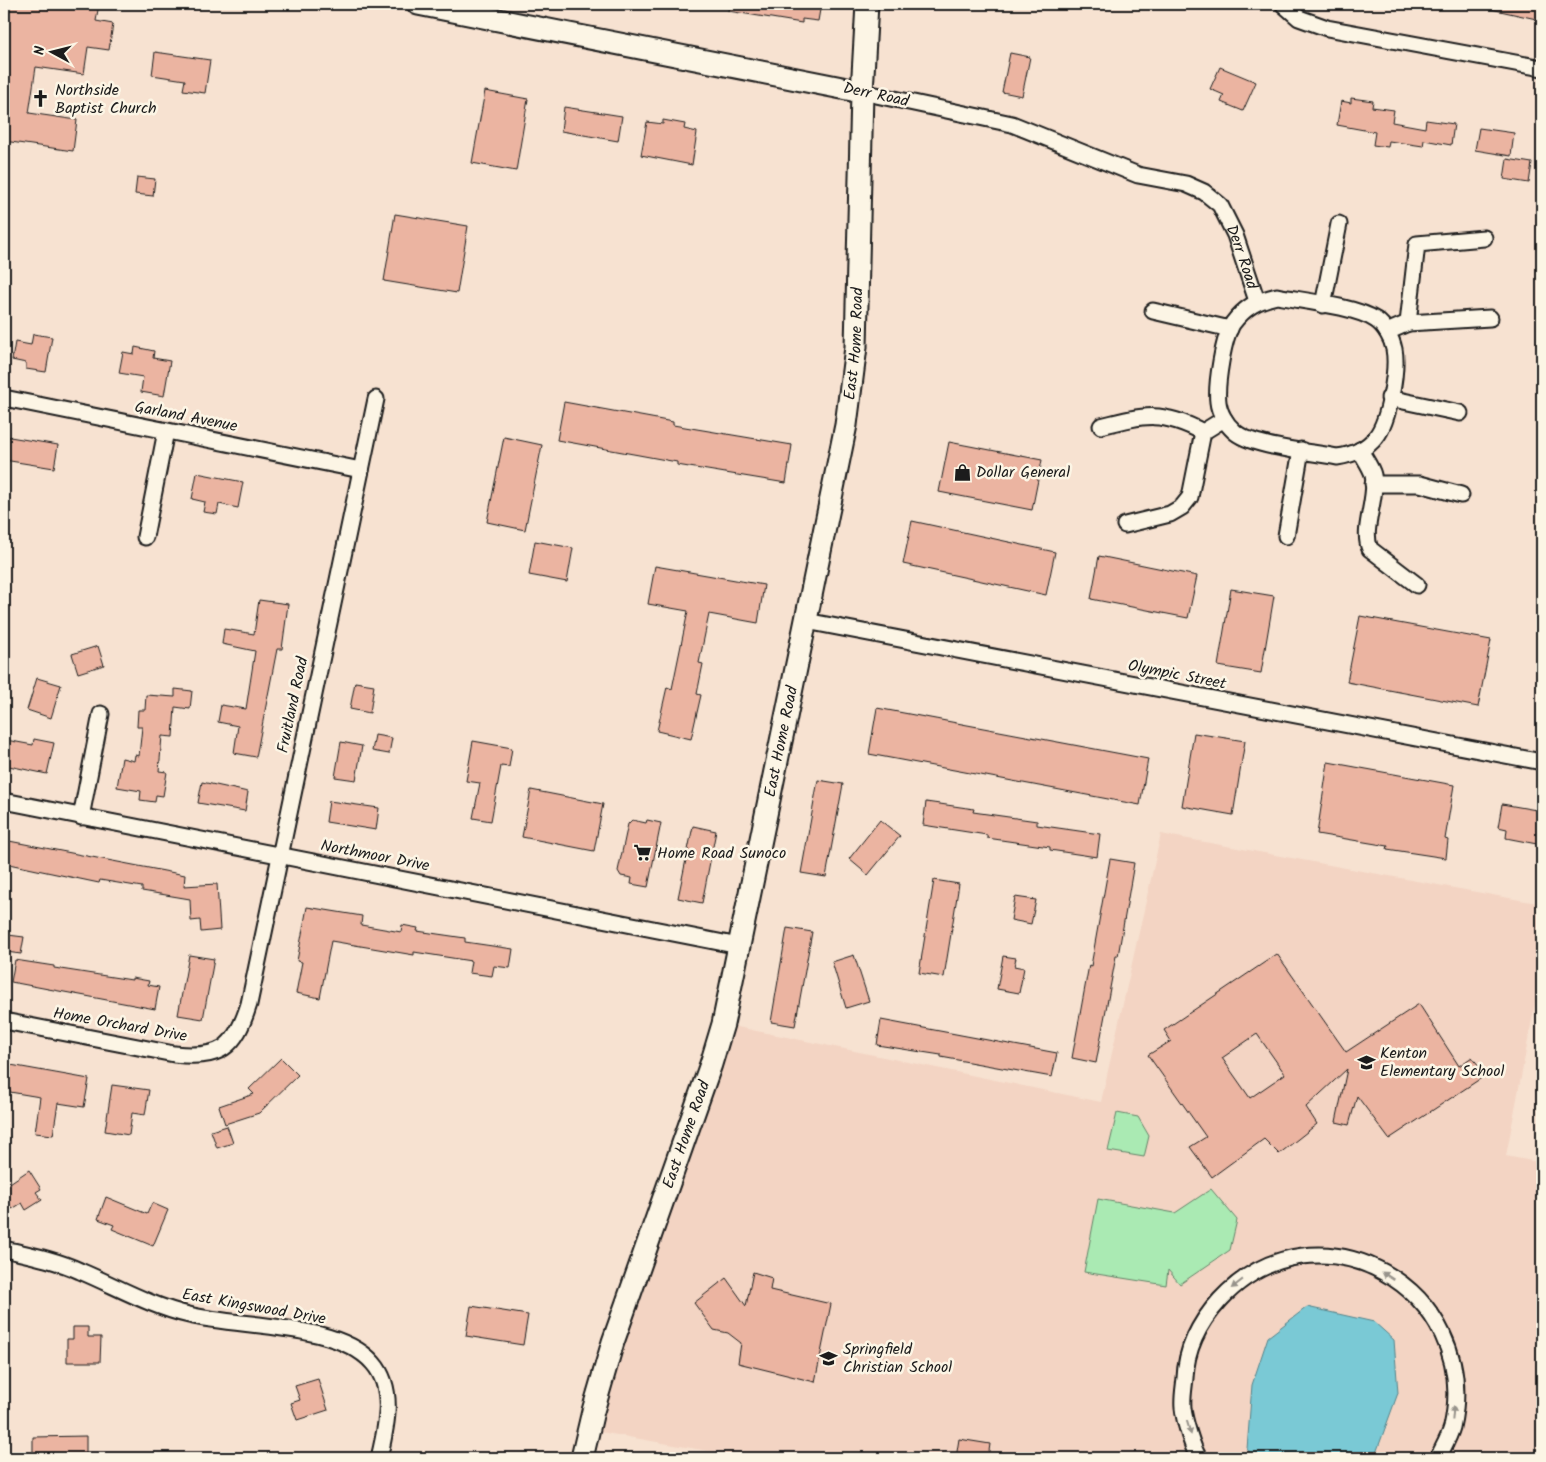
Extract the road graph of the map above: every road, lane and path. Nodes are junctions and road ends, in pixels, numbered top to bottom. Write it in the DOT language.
graph roads {
  1 [pos="421,4"];
  2 [pos="867,4"];
  3 [pos="1283,4"];
  4 [pos="1542,68"];
  5 [pos="862,92"];
  6 [pos="1339,224"];
  7 [pos="1484,238"];
  8 [pos="1258,300"];
  9 [pos="1323,305"];
  10 [pos="1153,311"];
  11 [pos="1490,318"];
  12 [pos="1408,323"];
  13 [pos="1230,329"];
  14 [pos="1387,332"];
  15 [pos="4,398"];
  16 [pos="1389,398"];
  17 [pos="376,399"];
  18 [pos="1460,414"];
  19 [pos="1224,419"];
  20 [pos="1101,426"];
  21 [pos="166,431"];
  22 [pos="1203,432"];
  23 [pos="1301,450"];
  24 [pos="1360,450"];
  25 [pos="361,470"];
  26 [pos="1373,484"];
  27 [pos="1461,495"];
  28 [pos="1125,525"];
  29 [pos="145,536"];
  30 [pos="1286,536"];
  31 [pos="1417,585"];
  32 [pos="806,621"];
  33 [pos="102,714"];
  34 [pos="1542,762"];
  35 [pos="4,801"];
  36 [pos="81,816"];
  37 [pos="280,856"];
  38 [pos="739,946"];
  39 [pos="244,1019"];
  40 [pos="4,1021"];
  41 [pos="4,1249"];
  42 [pos="379,1458"];
  43 [pos="582,1458"];
  44 [pos="1199,1458"];
  45 [pos="1438,1458"];
  1 -- 5 [label="street, Derr Road"];
  2 -- 5 [label="street, East Home Road"];
  3 -- 4 [label="street"];
  5 -- 8 [label="street, Derr Road"];
  5 -- 32 [label="street, East Home Road"];
  6 -- 9 [label="street"];
  7 -- 12 [label="street"];
  8 -- 9 [label="street"];
  8 -- 13 [label="street"];
  9 -- 14 [label="street"];
  10 -- 13 [label="street"];
  11 -- 12 [label="street"];
  12 -- 14 [label="street"];
  13 -- 19 [label="street"];
  14 -- 16 [label="street"];
  15 -- 21 [label="street, Garland Avenue"];
  16 -- 18 [label="street"];
  16 -- 24 [label="street"];
  17 -- 25 [label="street, Fruitland Road"];
  19 -- 22 [label="street"];
  19 -- 23 [label="street"];
  20 -- 22 [label="street"];
  21 -- 25 [label="street, Garland Avenue"];
  21 -- 29 [label="street"];
  22 -- 28 [label="street"];
  23 -- 24 [label="street"];
  23 -- 30 [label="street"];
  24 -- 26 [label="street"];
  25 -- 37 [label="street, Fruitland Road"];
  26 -- 27 [label="street"];
  26 -- 31 [label="street"];
  32 -- 34 [label="street, Olympic Street"];
  32 -- 38 [label="street, East Home Road"];
  33 -- 36 [label="street"];
  35 -- 36 [label="street, Northmoor Drive"];
  36 -- 37 [label="street, Northmoor Drive"];
  37 -- 38 [label="street, Northmoor Drive"];
  37 -- 39 [label="street, Fruitland Road"];
  38 -- 43 [label="street, East Home Road"];
  39 -- 40 [label="street, Home Orchard Drive"];
  41 -- 42 [label="street, East Kingswood Drive"];
  45 -- 44 [label="street, one-way"];
}
